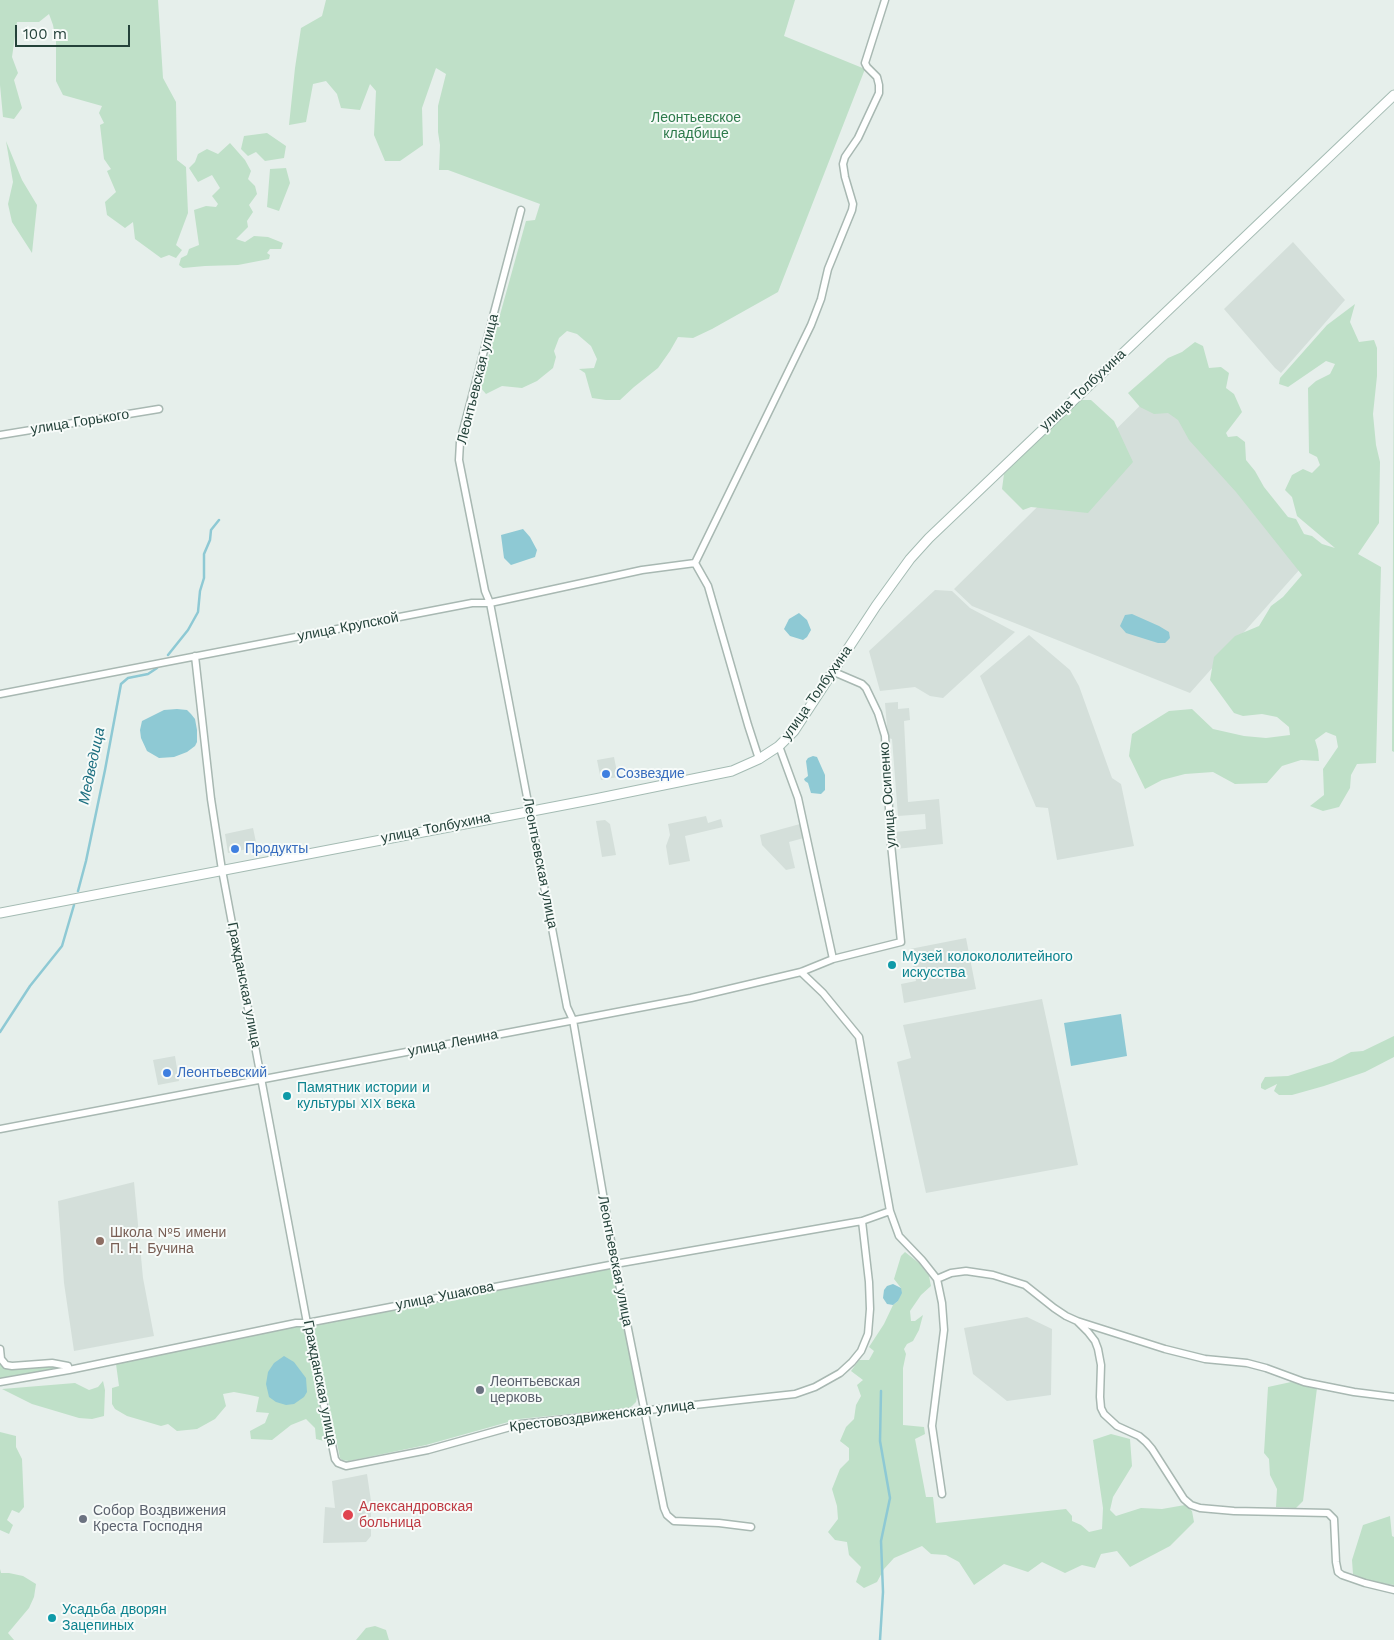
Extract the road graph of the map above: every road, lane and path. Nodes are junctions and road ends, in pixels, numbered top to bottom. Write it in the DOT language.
graph roads {
  1 [pos="884,0"];
  2 [pos="1394,95"];
  3 [pos="522,210"];
  4 [pos="159,409"];
  5 [pos="0,435"];
  6 [pos="695,563"];
  7 [pos="490,603"];
  8 [pos="195,656"];
  9 [pos="834,672"];
  10 [pos="0,694"];
  11 [pos="779,746"];
  12 [pos="760,759"];
  13 [pos="529,811"];
  14 [pos="222,870"];
  15 [pos="0,913"];
  16 [pos="901,942"];
  17 [pos="833,959"];
  18 [pos="800,972"];
  19 [pos="573,1020"];
  20 [pos="263,1079"];
  21 [pos="0,1129"];
  22 [pos="890,1211"];
  23 [pos="862,1222"];
  24 [pos="615,1264"];
  25 [pos="937,1279"];
  26 [pos="1077,1321"];
  27 [pos="307,1323"];
  28 [pos="0,1349"];
  29 [pos="69,1370"];
  30 [pos="0,1382"];
  31 [pos="1394,1397"];
  32 [pos="644,1410"];
  33 [pos="335,1459"];
  34 [pos="942,1494"];
  35 [pos="751,1528"];
  36 [pos="1394,1590"];
  1 -- 6 [label="street"];
  2 -- 9 [label="main road, улица Толбухина"];
  3 -- 7 [label="street, Леонтьевская улица"];
  4 -- 5 [label="street, улица Горького"];
  6 -- 7 [label="street, улица Крупской"];
  6 -- 12 [label="street"];
  7 -- 8 [label="street, улица Крупской"];
  7 -- 13 [label="street, Леонтьевская улица"];
  8 -- 10 [label="street, улица Крупской"];
  8 -- 14 [label="street, Гражданская улица"];
  9 -- 11 [label="main road, улица Толбухина"];
  9 -- 16 [label="street, улица Осипенко"];
  11 -- 12 [label="main road, улица Толбухина"];
  11 -- 17 [label="street"];
  12 -- 13 [label="main road, улица Толбухина"];
  13 -- 14 [label="main road, улица Толбухина"];
  13 -- 19 [label="street, Леонтьевская улица"];
  14 -- 15 [label="main road, улица Толбухина"];
  14 -- 20 [label="street, Гражданская улица"];
  16 -- 17 [label="street, улица Ленина"];
  17 -- 18 [label="street, улица Ленина"];
  18 -- 19 [label="street, улица Ленина"];
  18 -- 22 [label="street"];
  19 -- 20 [label="street, улица Ленина"];
  19 -- 24 [label="street, Леонтьевская улица"];
  20 -- 21 [label="street, улица Ленина"];
  20 -- 27 [label="street, Гражданская улица"];
  22 -- 23 [label="street, улица Ушакова"];
  22 -- 25 [label="street"];
  23 -- 24 [label="street, улица Ушакова"];
  23 -- 32 [label="street, Крестовоздвиженская улица"];
  24 -- 27 [label="street, улица Ушакова"];
  24 -- 32 [label="street, Леонтьевская улица"];
  25 -- 26 [label="street"];
  25 -- 34 [label="street"];
  26 -- 31 [label="street"];
  26 -- 36 [label="street"];
  27 -- 29 [label="street, улица Ушакова"];
  27 -- 33 [label="street, Гражданская улица"];
  28 -- 29 [label="street"];
  29 -- 30 [label="street, улица Ушакова"];
  32 -- 33 [label="street, Крестовоздвиженская улица"];
  32 -- 35 [label="street, Леонтьевская улица"];
}
